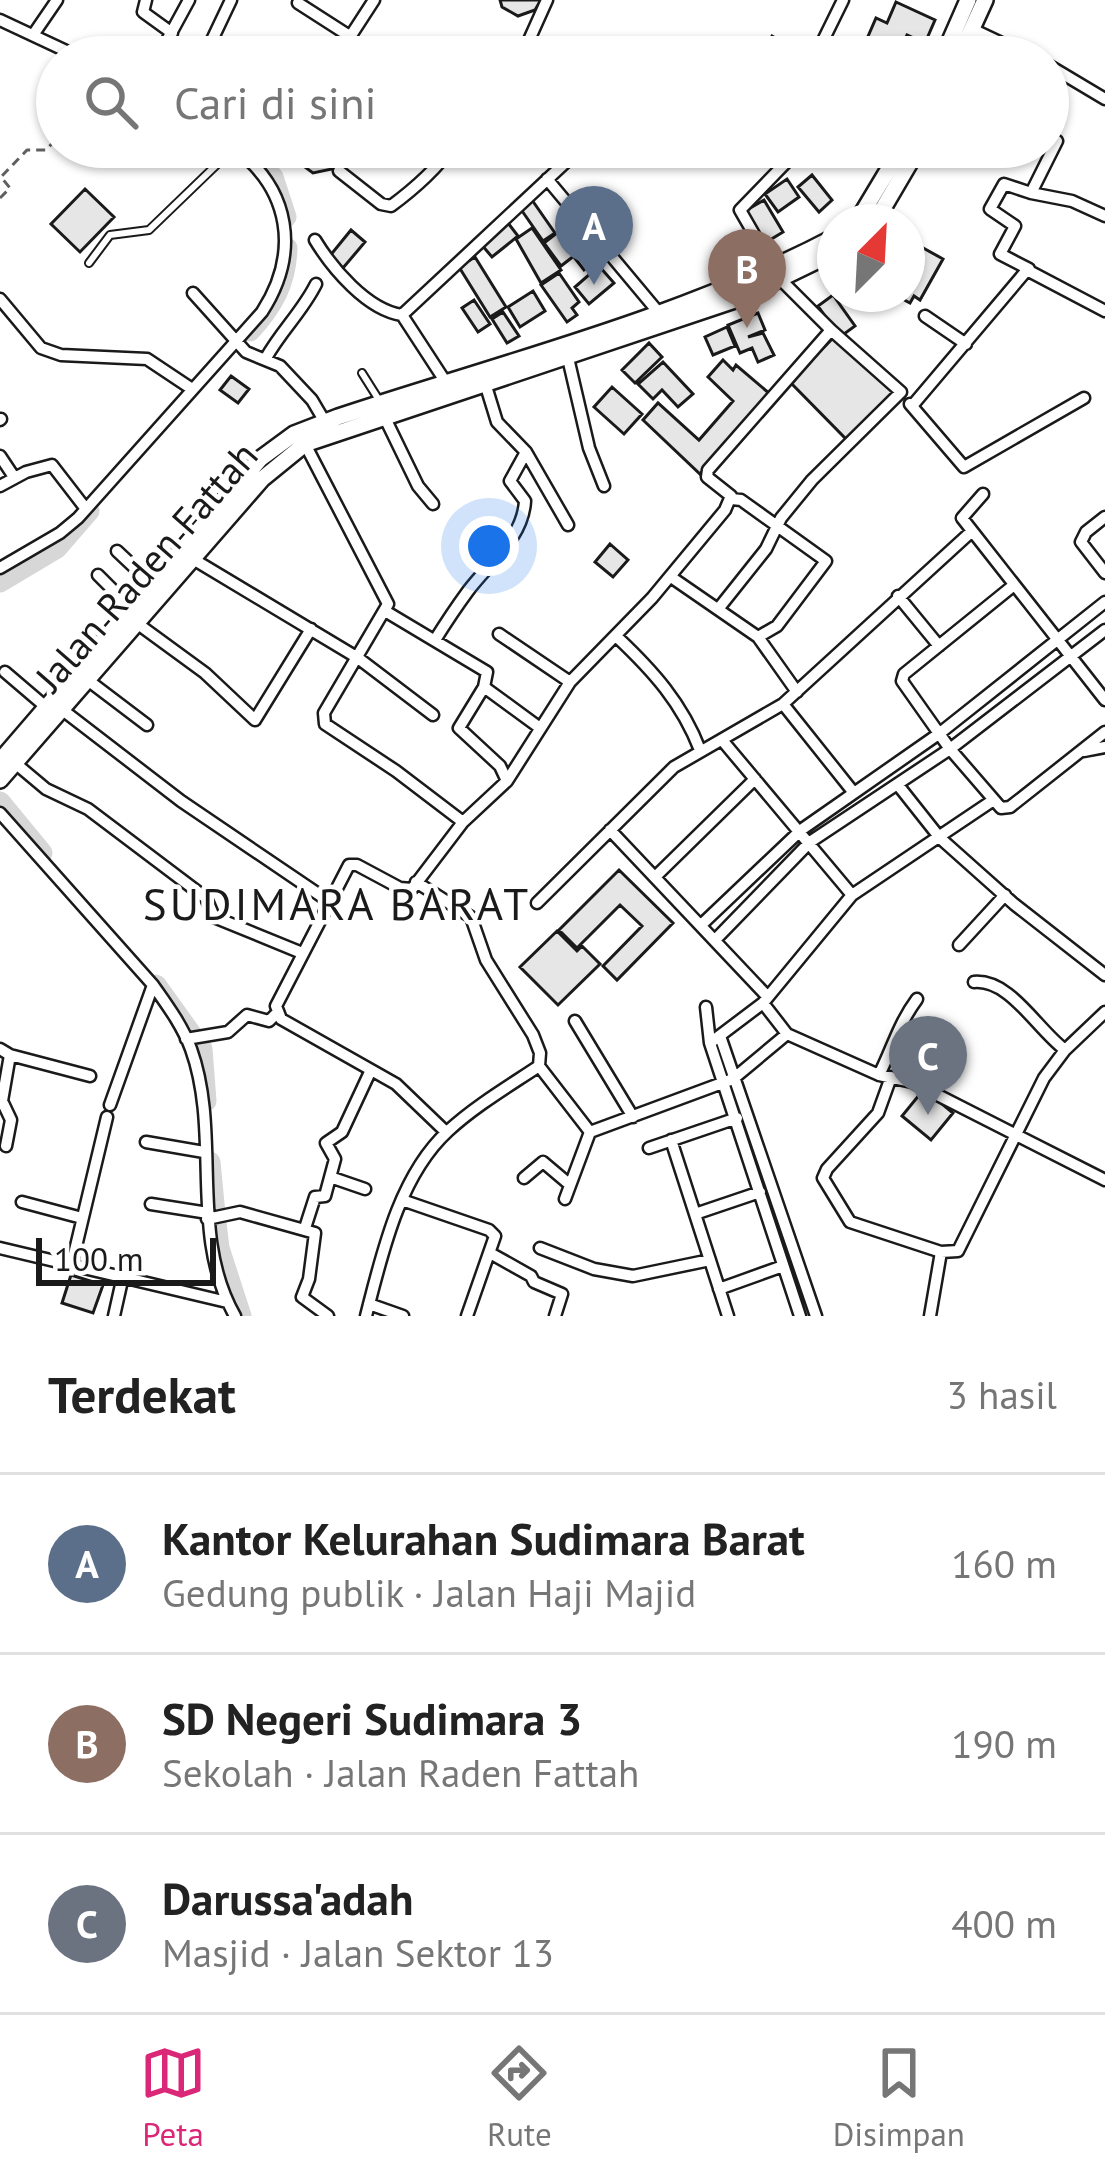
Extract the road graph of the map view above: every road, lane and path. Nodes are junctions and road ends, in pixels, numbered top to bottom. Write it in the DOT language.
graph roads {
  1 [pos="57,0"];
  2 [pos="146,0"];
  3 [pos="189,0"];
  4 [pos="231,0"];
  5 [pos="374,0"];
  6 [pos="547,0"];
  7 [pos="843,0"];
  8 [pos="982,2"];
  9 [pos="298,3"];
  10 [pos="0,20"];
  11 [pos="972,28"];
  12 [pos="172,33"];
  13 [pos="33,35"];
  14 [pos="36,36"];
  15 [pos="170,36"];
  16 [pos="214,36"];
  17 [pos="349,36"];
  18 [pos="352,36"];
  19 [pos="531,36"];
  20 [pos="825,36"];
  21 [pos="958,36"];
  22 [pos="968,36"];
  23 [pos="988,36"];
  24 [pos="1069,78"];
  25 [pos="1105,99"];
  26 [pos="36,150"];
  27 [pos="212,168"];
  28 [pos="257,168"];
  29 [pos="431,168"];
  30 [pos="559,168"];
  31 [pos="781,168"];
  32 [pos="889,168"];
  33 [pos="907,168"];
  34 [pos="1044,168"];
  35 [pos="339,171"];
  36 [pos="547,179"];
  37 [pos="1031,193"];
  38 [pos="0,198"];
  39 [pos="868,204"];
  40 [pos="886,204"];
  41 [pos="1105,216"];
  42 [pos="315,240"];
  43 [pos="817,248"];
  44 [pos="817,259"];
  45 [pos="88,263"];
  46 [pos="1028,270"];
  47 [pos="777,274"];
  48 [pos="316,284"];
  49 [pos="194,293"];
  50 [pos="0,299"];
  51 [pos="1105,311"];
  52 [pos="659,313"];
  53 [pos="402,315"];
  54 [pos="925,316"];
  55 [pos="831,330"];
  56 [pos="966,344"];
  57 [pos="239,346"];
  58 [pos="266,358"];
  59 [pos="568,358"];
  60 [pos="362,373"];
  61 [pos="379,379"];
  62 [pos="445,381"];
  63 [pos="485,383"];
  64 [pos="369,384"];
  65 [pos="192,388"];
  66 [pos="901,392"];
  67 [pos="1084,398"];
  68 [pos="912,406"];
  69 [pos="382,409"];
  70 [pos="325,422"];
  71 [pos="305,444"];
  72 [pos="526,452"];
  73 [pos="0,457"];
  74 [pos="14,477"];
  75 [pos="0,486"];
  76 [pos="604,486"];
  77 [pos="983,494"];
  78 [pos="732,499"];
  79 [pos="433,504"];
  80 [pos="86,509"];
  81 [pos="1105,517"];
  82 [pos="568,525"];
  83 [pos="779,529"];
  84 [pos="971,532"];
  85 [pos="117,551"];
  86 [pos="193,560"];
  87 [pos="0,568"];
  88 [pos="1105,573"];
  89 [pos="98,575"];
  90 [pos="671,577"];
  91 [pos="152,584"];
  92 [pos="1014,585"];
  93 [pos="898,596"];
  94 [pos="1105,602"];
  95 [pos="718,608"];
  96 [pos="385,610"];
  97 [pos="134,616"];
  98 [pos="310,629"];
  99 [pos="1105,630"];
  100 [pos="499,634"];
  101 [pos="617,637"];
  102 [pos="758,637"];
  103 [pos="1058,639"];
  104 [pos="435,640"];
  105 [pos="939,646"];
  106 [pos="1071,656"];
  107 [pos="358,658"];
  108 [pos="5,672"];
  109 [pos="89,681"];
  110 [pos="570,682"];
  111 [pos="484,687"];
  112 [pos="797,692"];
  113 [pos="1105,700"];
  114 [pos="783,704"];
  115 [pos="53,706"];
  116 [pos="433,716"];
  117 [pos="147,725"];
  118 [pos="540,728"];
  119 [pos="1105,732"];
  120 [pos="940,733"];
  121 [pos="722,740"];
  122 [pos="1105,747"];
  123 [pos="950,749"];
  124 [pos="700,750"];
  125 [pos="1081,752"];
  126 [pos="4,770"];
  127 [pos="754,779"];
  128 [pos="507,781"];
  129 [pos="898,785"];
  130 [pos="854,793"];
  131 [pos="992,801"];
  132 [pos="0,813"];
  133 [pos="463,822"];
  134 [pos="610,830"];
  135 [pos="801,830"];
  136 [pos="940,838"];
  137 [pos="810,842"];
  138 [pos="655,877"];
  139 [pos="416,882"];
  140 [pos="852,895"];
  141 [pos="1005,895"];
  142 [pos="330,902"];
  143 [pos="537,903"];
  144 [pos="701,926"];
  145 [pos="715,940"];
  146 [pos="959,945"];
  147 [pos="302,953"];
  148 [pos="1105,975"];
  149 [pos="974,982"];
  150 [pos="153,985"];
  151 [pos="764,999"];
  152 [pos="917,999"];
  153 [pos="706,1007"];
  154 [pos="277,1013"];
  155 [pos="1104,1016"];
  156 [pos="575,1021"];
  157 [pos="788,1034"];
  158 [pos="192,1038"];
  159 [pos="715,1039"];
  160 [pos="1065,1050"];
  161 [pos="5,1052"];
  162 [pos="539,1066"];
  163 [pos="370,1072"];
  164 [pos="90,1076"];
  165 [pos="885,1076"];
  166 [pos="728,1081"];
  167 [pos="633,1117"];
  168 [pos="740,1118"];
  169 [pos="446,1132"];
  170 [pos="590,1132"];
  171 [pos="1013,1136"];
  172 [pos="670,1140"];
  173 [pos="146,1142"];
  174 [pos="6,1146"];
  175 [pos="650,1148"];
  176 [pos="204,1152"];
  177 [pos="333,1178"];
  178 [pos="524,1178"];
  179 [pos="1105,1180"];
  180 [pos="569,1184"];
  181 [pos="365,1189"];
  182 [pos="765,1190"];
  183 [pos="565,1199"];
  184 [pos="402,1200"];
  185 [pos="22,1202"];
  186 [pos="152,1204"];
  187 [pos="694,1214"];
  188 [pos="207,1216"];
  189 [pos="82,1218"];
  190 [pos="305,1228"];
  191 [pos="0,1247"];
  192 [pos="540,1248"];
  193 [pos="941,1252"];
  194 [pos="490,1253"];
  195 [pos="710,1260"];
  196 [pos="72,1263"];
  197 [pos="783,1266"];
  198 [pos="123,1276"];
  199 [pos="719,1289"];
  200 [pos="227,1301"];
  201 [pos="367,1310"];
  202 [pos="114,1316"];
  203 [pos="235,1316"];
  204 [pos="328,1316"];
  205 [pos="404,1316"];
  206 [pos="467,1316"];
  207 [pos="555,1316"];
  208 [pos="728,1316"];
  209 [pos="800,1316"];
  210 [pos="816,1316"];
  211 [pos="930,1316"];
  1 -- 13 [label="street"];
  2 -- 12 [label="street"];
  3 -- 12 [label="street"];
  4 -- 16 [label="street"];
  5 -- 18 [label="street"];
  6 -- 19 [label="street"];
  7 -- 20 [label="street"];
  8 -- 11 [label="main road"];
  8 -- 21 [label="main road"];
  9 -- 17 [label="street"];
  10 -- 13 [label="street"];
  11 -- 22 [label="main road"];
  11 -- 23 [label="street"];
  12 -- 15 [label="street"];
  13 -- 14 [label="street"];
  24 -- 25 [label="street"];
  26 -- 38 [label="path"];
  27 -- 45 [label="lane"];
  28 -- 57 [label="street"];
  29 -- 35 [label="street"];
  30 -- 36 [label="street"];
  31 -- 47 [label="street"];
  32 -- 39 [label="main road"];
  33 -- 40 [label="main road"];
  34 -- 37 [label="street"];
  36 -- 52 [label="street"];
  36 -- 53 [label="street"];
  37 -- 41 [label="street"];
  37 -- 46 [label="street"];
  42 -- 53 [label="street"];
  43 -- 47 [label="main road, Jalan Raden Fattah"];
  44 -- 47 [label="main road, Jalan Raden Fattah"];
  46 -- 51 [label="street"];
  46 -- 56 [label="street"];
  47 -- 52 [label="main road, Jalan Raden Fattah"];
  47 -- 55 [label="street"];
  47 -- 59 [label="main road, Jalan Raden Fattah"];
  48 -- 58 [label="street"];
  49 -- 57 [label="street"];
  50 -- 65 [label="street"];
  52 -- 62 [label="main road, Jalan Raden Fattah"];
  53 -- 62 [label="street"];
  54 -- 56 [label="street"];
  55 -- 66 [label="street"];
  55 -- 78 [label="street"];
  56 -- 68 [label="street"];
  57 -- 58 [label="street"];
  57 -- 65 [label="street"];
  58 -- 70 [label="street"];
  59 -- 63 [label="main road, Jalan Raden Fattah"];
  59 -- 76 [label="street"];
  60 -- 64 [label="lane"];
  61 -- 64 [label="lane"];
  62 -- 69 [label="main road, Jalan Raden Fattah"];
  63 -- 69 [label="main road, Jalan Raden Fattah"];
  63 -- 72 [label="street"];
  64 -- 69 [label="lane"];
  65 -- 80 [label="street"];
  66 -- 68 [label="street"];
  66 -- 83 [label="street"];
  67 -- 68 [label="street"];
  69 -- 70 [label="main road, Jalan Raden Fattah"];
  69 -- 71 [label="main road, Jalan Raden Fattah"];
  69 -- 79 [label="street"];
  70 -- 91 [label="main road, Jalan Raden Fattah"];
  71 -- 86 [label="main road, Jalan Raden Fattah"];
  71 -- 96 [label="street"];
  72 -- 82 [label="street"];
  72 -- 104 [label="street"];
  73 -- 74 [label="street"];
  74 -- 75 [label="street"];
  74 -- 80 [label="street"];
  77 -- 84 [label="street"];
  78 -- 83 [label="street"];
  78 -- 90 [label="street"];
  80 -- 87 [label="street"];
  81 -- 88 [label="street"];
  83 -- 95 [label="street"];
  83 -- 102 [label="street"];
  84 -- 92 [label="street"];
  84 -- 93 [label="street"];
  85 -- 91 [label="street"];
  86 -- 97 [label="main road, Jalan Raden Fattah"];
  86 -- 98 [label="street"];
  89 -- 97 [label="street"];
  90 -- 95 [label="street"];
  90 -- 101 [label="street"];
  91 -- 97 [label="main road, Jalan Raden Fattah"];
  92 -- 103 [label="street"];
  92 -- 105 [label="street"];
  93 -- 105 [label="street"];
  93 -- 112 [label="street"];
  94 -- 103 [label="street"];
  95 -- 102 [label="street"];
  96 -- 104 [label="street"];
  96 -- 107 [label="street"];
  97 -- 98 [label="street"];
  97 -- 109 [label="main road, Jalan Raden Fattah"];
  97 -- 115 [label="main road, Jalan Raden Fattah"];
  98 -- 107 [label="street"];
  99 -- 106 [label="street"];
  100 -- 110 [label="street"];
  101 -- 110 [label="street"];
  101 -- 124 [label="street"];
  102 -- 112 [label="street"];
  103 -- 106 [label="street"];
  103 -- 120 [label="street"];
  104 -- 111 [label="street"];
  105 -- 120 [label="street"];
  106 -- 113 [label="street"];
  106 -- 123 [label="street"];
  107 -- 116 [label="street"];
  107 -- 133 [label="street"];
  108 -- 115 [label="street"];
  109 -- 115 [label="main road, Jalan Raden Fattah"];
  109 -- 117 [label="street"];
  110 -- 118 [label="street"];
  111 -- 118 [label="street"];
  111 -- 128 [label="street"];
  112 -- 114 [label="street"];
  114 -- 121 [label="street"];
  114 -- 130 [label="street"];
  115 -- 126 [label="main road, Jalan Raden Fattah"];
  115 -- 142 [label="street"];
  118 -- 128 [label="street"];
  119 -- 125 [label="street"];
  120 -- 123 [label="street"];
  120 -- 130 [label="street"];
  121 -- 124 [label="street"];
  121 -- 127 [label="street"];
  122 -- 125 [label="street"];
  123 -- 129 [label="street"];
  123 -- 131 [label="street"];
  124 -- 134 [label="street"];
  125 -- 131 [label="street"];
  126 -- 147 [label="street"];
  127 -- 135 [label="street"];
  127 -- 138 [label="street"];
  128 -- 133 [label="street"];
  129 -- 136 [label="street"];
  129 -- 137 [label="street"];
  130 -- 135 [label="street"];
  131 -- 136 [label="street"];
  132 -- 150 [label="street"];
  133 -- 139 [label="street"];
  134 -- 138 [label="street"];
  134 -- 143 [label="street"];
  135 -- 137 [label="street"];
  135 -- 144 [label="street"];
  136 -- 140 [label="street"];
  136 -- 141 [label="street"];
  137 -- 140 [label="street"];
  137 -- 145 [label="street"];
  138 -- 144 [label="street"];
  139 -- 142 [label="street"];
  139 -- 162 [label="street"];
  140 -- 151 [label="street"];
  141 -- 146 [label="street"];
  141 -- 148 [label="street"];
  142 -- 147 [label="street"];
  144 -- 145 [label="street"];
  145 -- 151 [label="street"];
  147 -- 154 [label="street"];
  149 -- 160 [label="street"];
  150 -- 158 [label="street"];
  150 -- 189 [label="street"];
  151 -- 157 [label="street"];
  151 -- 159 [label="street"];
  152 -- 165 [label="street"];
  153 -- 159 [label="street"];
  154 -- 158 [label="street"];
  154 -- 163 [label="street"];
  155 -- 160 [label="street"];
  156 -- 167 [label="street"];
  157 -- 165 [label="street"];
  157 -- 166 [label="street"];
  158 -- 176 [label="street"];
  159 -- 166 [label="street"];
  160 -- 171 [label="street"];
  161 -- 164 [label="street"];
  161 -- 174 [label="street"];
  162 -- 169 [label="street"];
  162 -- 170 [label="street"];
  163 -- 169 [label="street"];
  163 -- 177 [label="street"];
  165 -- 171 [label="street"];
  165 -- 193 [label="street"];
  166 -- 167 [label="street"];
  166 -- 168 [label="street"];
  167 -- 170 [label="street"];
  168 -- 172 [label="street"];
  168 -- 182 [label="street"];
  169 -- 184 [label="street"];
  170 -- 180 [label="street"];
  171 -- 179 [label="street"];
  171 -- 193 [label="street"];
  172 -- 175 [label="street"];
  172 -- 187 [label="street"];
  173 -- 176 [label="street"];
  176 -- 188 [label="street"];
  177 -- 181 [label="street"];
  177 -- 190 [label="street"];
  178 -- 180 [label="street"];
  180 -- 183 [label="street"];
  182 -- 187 [label="street"];
  182 -- 197 [label="street"];
  182 -- 210 [label="street"];
  184 -- 194 [label="street"];
  184 -- 201 [label="street"];
  185 -- 189 [label="street"];
  186 -- 188 [label="street"];
  187 -- 195 [label="street"];
  188 -- 190 [label="street"];
  188 -- 200 [label="street"];
  189 -- 196 [label="street"];
  190 -- 204 [label="street"];
  191 -- 196 [label="street"];
  192 -- 195 [label="street"];
  193 -- 211 [label="street"];
  194 -- 206 [label="street"];
  194 -- 207 [label="street"];
  195 -- 199 [label="street"];
  196 -- 198 [label="street"];
  197 -- 199 [label="street"];
  197 -- 209 [label="street"];
  198 -- 200 [label="street"];
  198 -- 202 [label="street"];
  199 -- 208 [label="street"];
  200 -- 203 [label="street"];
  201 -- 205 [label="street"];
}
